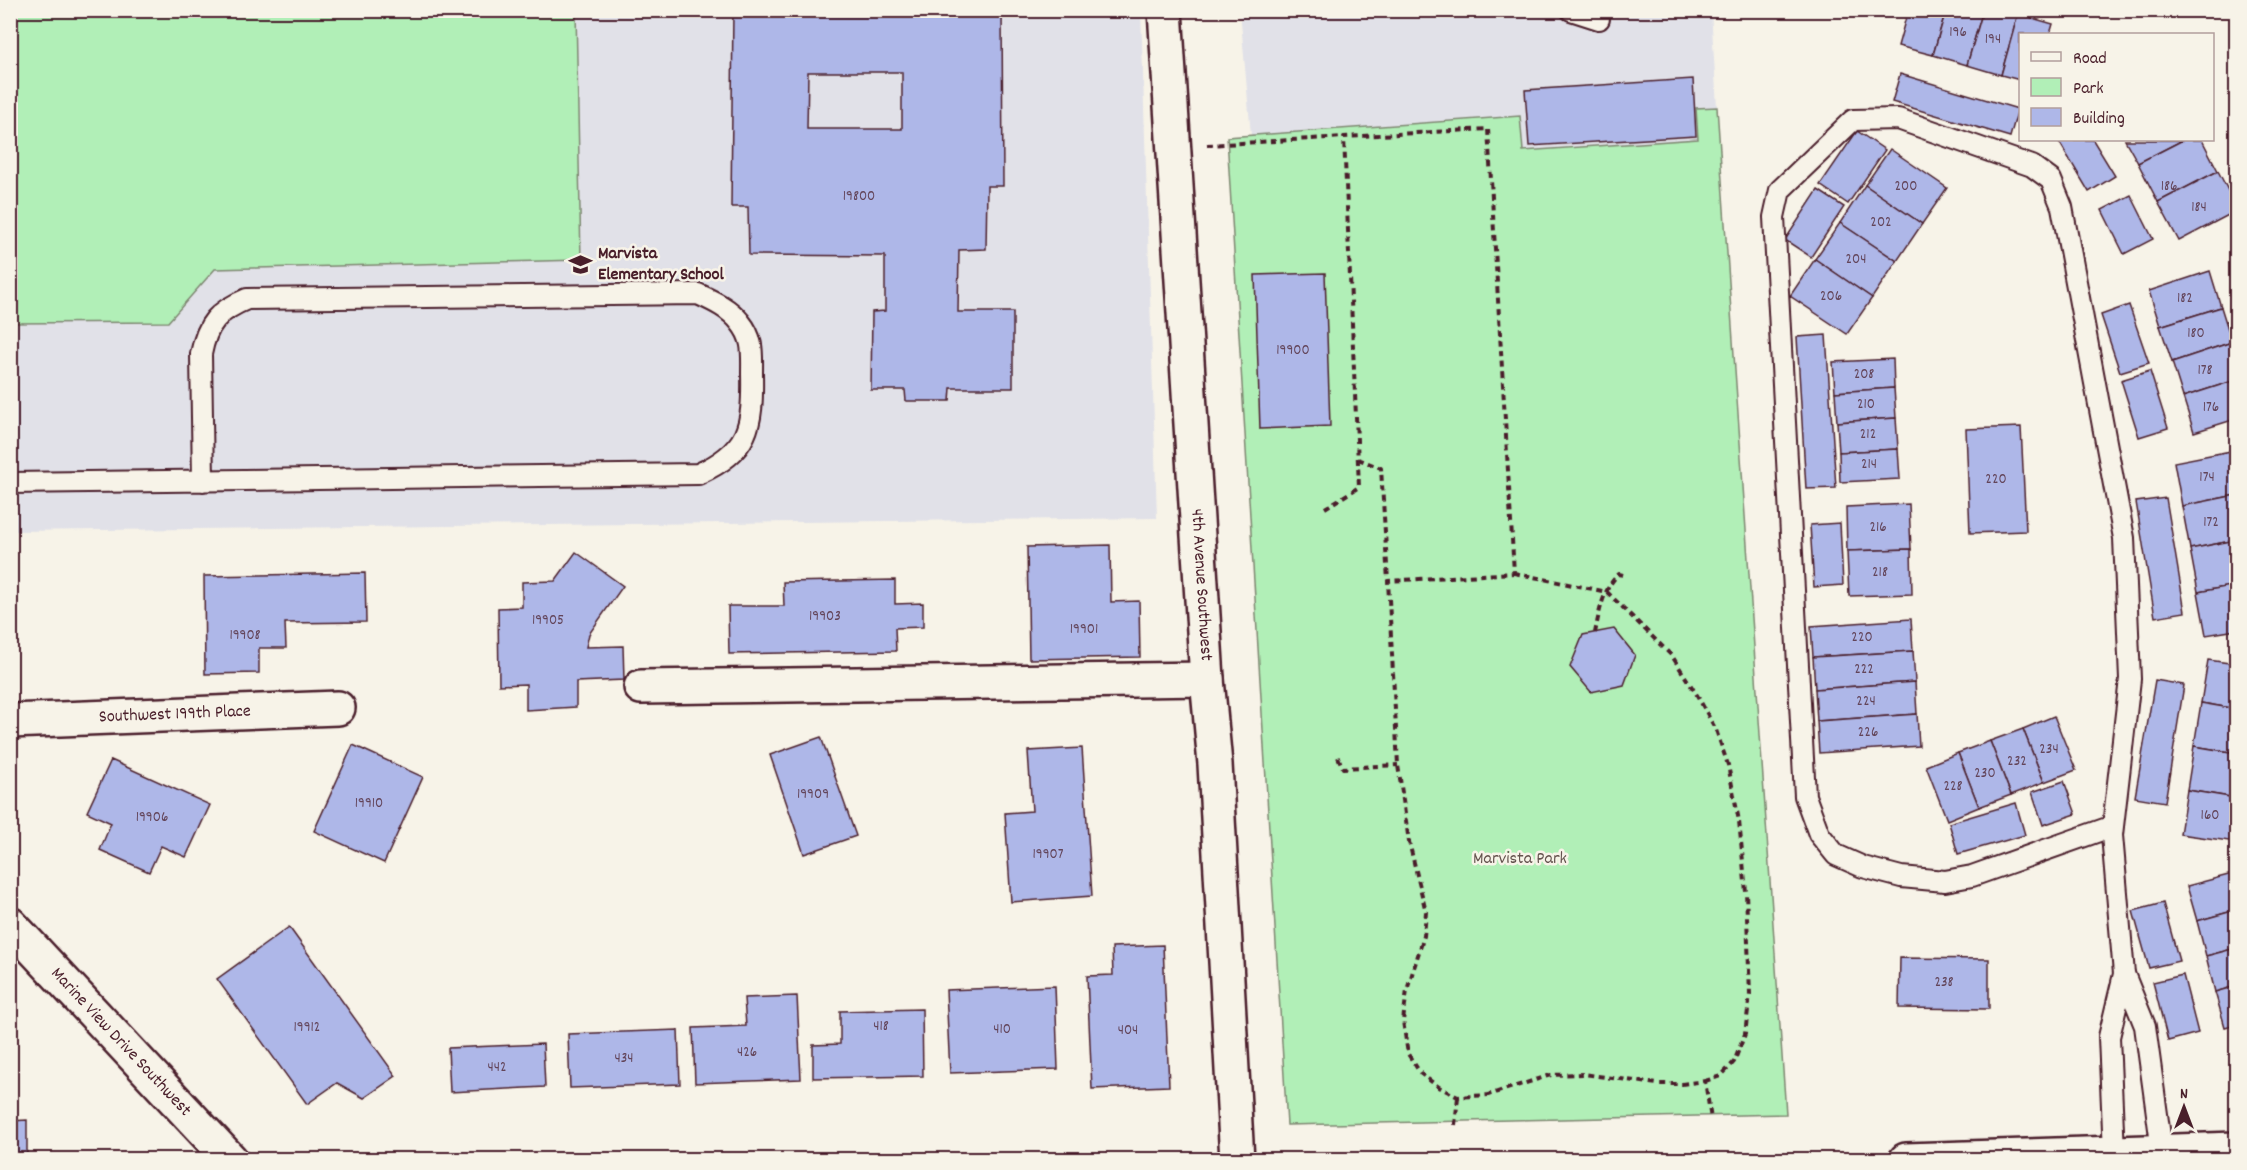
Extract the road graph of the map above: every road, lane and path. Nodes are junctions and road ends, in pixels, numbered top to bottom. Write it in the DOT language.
graph roads {
  1 [pos="1165,10"];
  2 [pos="1571,10"];
  3 [pos="1599,19"];
  4 [pos="1344,136"];
  5 [pos="1174,147"];
  6 [pos="1358,459"];
  7 [pos="203,480"];
  8 [pos="10,483"];
  9 [pos="1325,508"];
  10 [pos="1514,573"];
  11 [pos="1627,576"];
  12 [pos="1388,581"];
  13 [pos="1607,592"];
  14 [pos="1595,633"];
  15 [pos="1207,679"];
  16 [pos="641,687"];
  17 [pos="338,708"];
  18 [pos="10,721"];
  19 [pos="1338,758"];
  20 [pos="1398,765"];
  21 [pos="2113,826"];
  22 [pos="10,924"];
  23 [pos="2124,974"];
  24 [pos="1705,1081"];
  25 [pos="1458,1097"];
  26 [pos="1711,1119"];
  27 [pos="1455,1125"];
  28 [pos="2236,1149"];
  29 [pos="2162,1151"];
  30 [pos="2114,1153"];
  31 [pos="2056,1157"];
  32 [pos="231,1160"];
  33 [pos="1237,1160"];
  34 [pos="1906,1160"];
  1 -- 5 [label="street, 4th Avenue Southwest"];
  2 -- 3 [label="lane"];
  4 -- 5 [label="path"];
  4 -- 6 [label="path"];
  4 -- 10 [label="path"];
  5 -- 15 [label="street, 4th Avenue Southwest"];
  6 -- 9 [label="path"];
  6 -- 12 [label="path"];
  7 -- 7 [label="lane"];
  7 -- 8 [label="lane"];
  10 -- 12 [label="path"];
  10 -- 13 [label="path"];
  11 -- 13 [label="path"];
  12 -- 20 [label="path"];
  13 -- 14 [label="path"];
  13 -- 24 [label="path"];
  15 -- 16 [label="street"];
  15 -- 33 [label="street, 4th Avenue Southwest"];
  17 -- 18 [label="street, Southwest 199th Place"];
  19 -- 20 [label="path"];
  20 -- 25 [label="path"];
  21 -- 21 [label="lane"];
  21 -- 23 [label="lane"];
  22 -- 32 [label="street, Marine View Drive Southwest"];
  23 -- 29 [label="lane"];
  23 -- 30 [label="lane"];
  24 -- 25 [label="path"];
  24 -- 26 [label="path"];
  25 -- 27 [label="path"];
  28 -- 29 [label="street"];
  29 -- 30 [label="street"];
  30 -- 31 [label="street"];
  31 -- 34 [label="street"];
}
